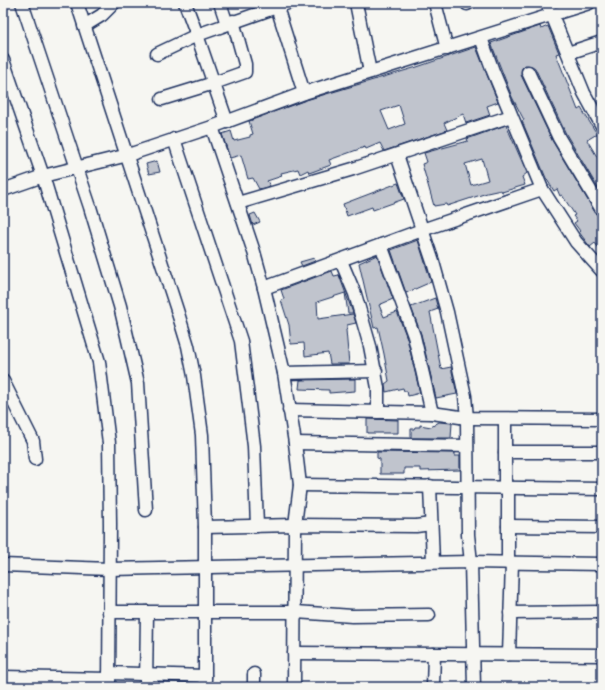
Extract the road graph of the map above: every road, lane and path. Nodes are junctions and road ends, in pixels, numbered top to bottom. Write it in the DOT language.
graph roads {
  1 [pos="22,3"];
  2 [pos="77,3"];
  3 [pos="114,3"];
  4 [pos="185,3"];
  5 [pos="220,3"];
  6 [pos="356,3"];
  7 [pos="435,3"];
  8 [pos="547,3"];
  9 [pos="589,3"];
  10 [pos="274,6"];
  11 [pos="553,16"];
  12 [pos="230,22"];
  13 [pos="84,26"];
  14 [pos="198,35"];
  15 [pos="482,38"];
  16 [pos="602,42"];
  17 [pos="447,48"];
  18 [pos="157,54"];
  19 [pos="568,54"];
  20 [pos="3,60"];
  21 [pos="370,72"];
  22 [pos="528,72"];
  23 [pos="214,83"];
  24 [pos="304,93"];
  25 [pos="162,99"];
  26 [pos="511,116"];
  27 [pos="227,122"];
  28 [pos="602,126"];
  29 [pos="212,127"];
  30 [pos="174,139"];
  31 [pos="128,155"];
  32 [pos="397,155"];
  33 [pos="78,167"];
  34 [pos="43,176"];
  35 [pos="542,189"];
  36 [pos="3,190"];
  37 [pos="238,203"];
  38 [pos="602,210"];
  39 [pos="422,230"];
  40 [pos="381,245"];
  41 [pos="341,261"];
  42 [pos="602,271"];
  43 [pos="264,288"];
  44 [pos="376,371"];
  45 [pos="284,373"];
  46 [pos="3,381"];
  47 [pos="289,410"];
  48 [pos="378,412"];
  49 [pos="432,413"];
  50 [pos="467,418"];
  51 [pos="506,419"];
  52 [pos="602,419"];
  53 [pos="295,443"];
  54 [pos="467,446"];
  55 [pos="505,452"];
  56 [pos="602,452"];
  57 [pos="35,459"];
  58 [pos="300,485"];
  59 [pos="430,486"];
  60 [pos="469,487"];
  61 [pos="507,488"];
  62 [pos="602,489"];
  63 [pos="146,510"];
  64 [pos="431,524"];
  65 [pos="295,525"];
  66 [pos="257,526"];
  67 [pos="508,526"];
  68 [pos="205,527"];
  69 [pos="602,527"];
  70 [pos="433,562"];
  71 [pos="470,562"];
  72 [pos="510,563"];
  73 [pos="602,564"];
  74 [pos="3,565"];
  75 [pos="296,565"];
  76 [pos="109,569"];
  77 [pos="205,569"];
  78 [pos="109,612"];
  79 [pos="147,612"];
  80 [pos="205,612"];
  81 [pos="296,612"];
  82 [pos="602,612"];
  83 [pos="510,613"];
  84 [pos="429,615"];
  85 [pos="294,653"];
  86 [pos="434,654"];
  87 [pos="474,654"];
  88 [pos="510,654"];
  89 [pos="602,655"];
  90 [pos="146,674"];
  91 [pos="254,674"];
  92 [pos="3,677"];
  93 [pos="109,680"];
  94 [pos="205,681"];
  95 [pos="146,687"];
  96 [pos="254,687"];
  97 [pos="294,687"];
  98 [pos="433,687"];
  99 [pos="474,687"];
  1 -- 33 [label="street"];
  2 -- 13 [label="street"];
  3 -- 13 [label="street"];
  4 -- 14 [label="street"];
  5 -- 12 [label="street"];
  6 -- 21 [label="street"];
  7 -- 17 [label="street"];
  8 -- 11 [label="street"];
  9 -- 11 [label="street"];
  10 -- 12 [label="street"];
  10 -- 24 [label="street"];
  11 -- 15 [label="street"];
  11 -- 19 [label="street"];
  12 -- 14 [label="street"];
  12 -- 23 [label="street"];
  13 -- 31 [label="street"];
  14 -- 18 [label="street"];
  14 -- 23 [label="street"];
  15 -- 17 [label="street"];
  15 -- 26 [label="street"];
  16 -- 19 [label="street"];
  17 -- 21 [label="street"];
  19 -- 28 [label="street"];
  20 -- 34 [label="street"];
  21 -- 24 [label="street"];
  22 -- 38 [label="street"];
  23 -- 25 [label="street"];
  23 -- 27 [label="street"];
  24 -- 27 [label="street"];
  26 -- 32 [label="street"];
  26 -- 35 [label="street"];
  27 -- 29 [label="street"];
  29 -- 30 [label="street"];
  29 -- 37 [label="street"];
  30 -- 31 [label="street"];
  30 -- 66 [label="street"];
  31 -- 33 [label="street"];
  31 -- 68 [label="street"];
  32 -- 37 [label="street"];
  32 -- 39 [label="street"];
  33 -- 34 [label="street"];
  33 -- 63 [label="street"];
  34 -- 36 [label="street"];
  34 -- 76 [label="street"];
  35 -- 39 [label="street"];
  35 -- 42 [label="street"];
  37 -- 43 [label="street"];
  39 -- 40 [label="street"];
  39 -- 50 [label="street"];
  40 -- 41 [label="street"];
  40 -- 49 [label="street"];
  41 -- 43 [label="street"];
  41 -- 44 [label="street"];
  43 -- 45 [label="street"];
  44 -- 45 [label="street"];
  44 -- 48 [label="street"];
  45 -- 47 [label="street"];
  46 -- 57 [label="street"];
  47 -- 48 [label="street"];
  47 -- 53 [label="street"];
  48 -- 49 [label="street"];
  49 -- 50 [label="street"];
  50 -- 51 [label="street"];
  50 -- 54 [label="street"];
  51 -- 52 [label="street"];
  51 -- 55 [label="street"];
  53 -- 54 [label="street"];
  53 -- 58 [label="street"];
  54 -- 60 [label="street"];
  55 -- 56 [label="street"];
  55 -- 61 [label="street"];
  58 -- 59 [label="street"];
  58 -- 65 [label="street"];
  59 -- 60 [label="street"];
  59 -- 64 [label="street"];
  60 -- 61 [label="street"];
  60 -- 71 [label="street"];
  61 -- 62 [label="street"];
  61 -- 67 [label="street"];
  64 -- 65 [label="street"];
  64 -- 70 [label="street"];
  65 -- 66 [label="street"];
  65 -- 75 [label="street"];
  66 -- 68 [label="street"];
  67 -- 69 [label="street"];
  67 -- 72 [label="street"];
  68 -- 77 [label="street"];
  70 -- 71 [label="street"];
  70 -- 75 [label="street"];
  71 -- 72 [label="street"];
  71 -- 87 [label="street"];
  72 -- 73 [label="street"];
  72 -- 83 [label="street"];
  74 -- 76 [label="street"];
  75 -- 77 [label="street"];
  75 -- 81 [label="street"];
  76 -- 77 [label="street"];
  76 -- 78 [label="street"];
  77 -- 80 [label="street"];
  78 -- 79 [label="street"];
  78 -- 93 [label="street"];
  79 -- 80 [label="street"];
  79 -- 90 [label="street"];
  80 -- 81 [label="street"];
  80 -- 94 [label="street"];
  81 -- 84 [label="street"];
  81 -- 85 [label="street"];
  82 -- 83 [label="street"];
  83 -- 88 [label="street"];
  85 -- 86 [label="street"];
  85 -- 97 [label="street"];
  86 -- 87 [label="street"];
  86 -- 98 [label="street"];
  87 -- 88 [label="street"];
  87 -- 99 [label="street"];
  88 -- 89 [label="street"];
  90 -- 93 [label="street"];
  90 -- 94 [label="street"];
  90 -- 95 [label="street"];
  91 -- 96 [label="street"];
  92 -- 93 [label="street"];
}
